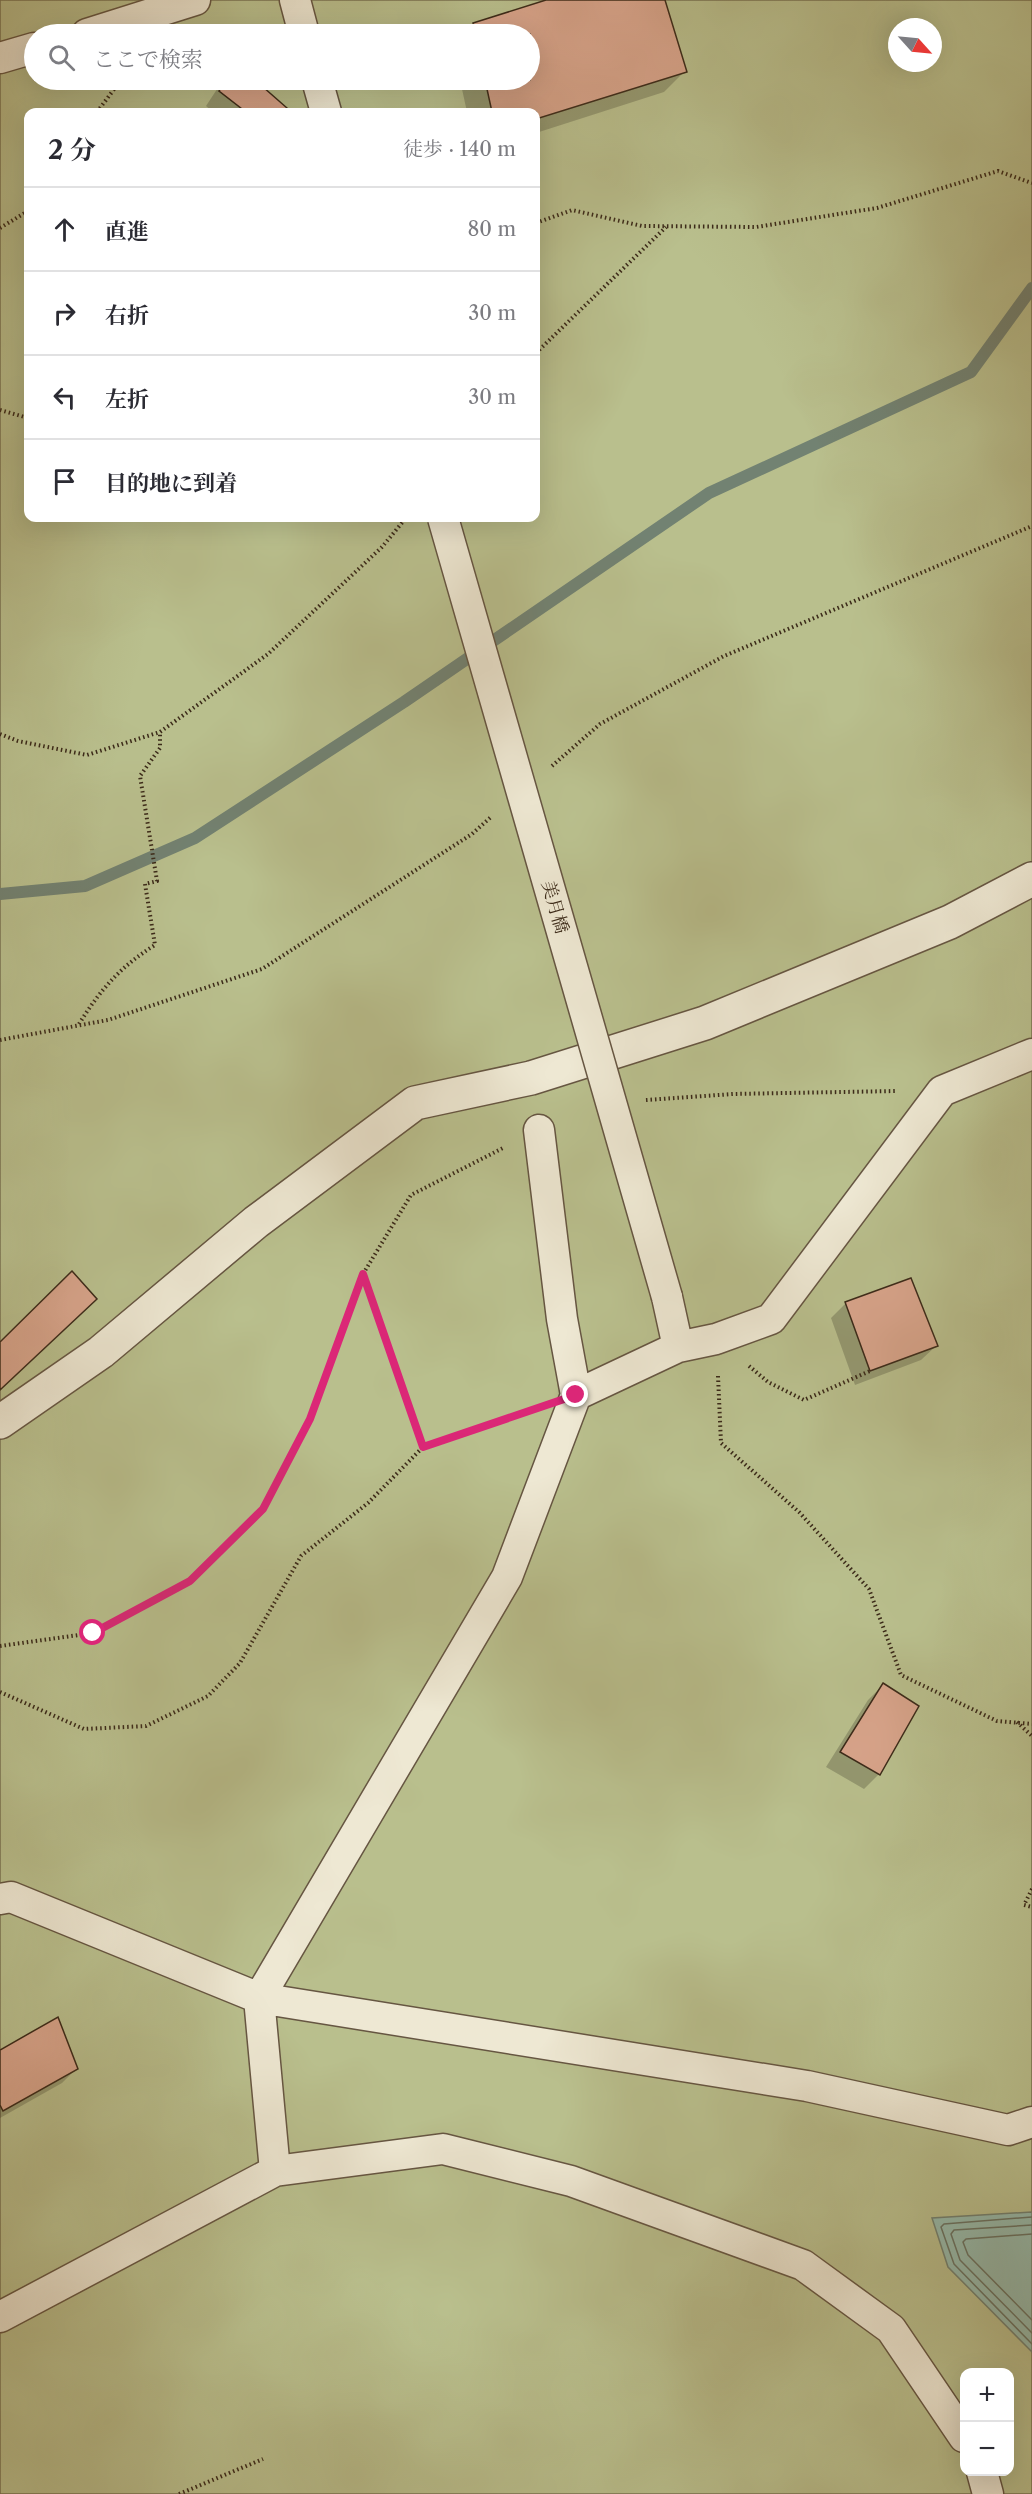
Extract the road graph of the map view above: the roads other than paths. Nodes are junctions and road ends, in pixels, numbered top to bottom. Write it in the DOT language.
graph roads {
  1 [pos="195,0"];
  2 [pos="295,0"];
  3 [pos="119,24"];
  4 [pos="301,24"];
  5 [pos="24,51"];
  6 [pos="0,58"];
  7 [pos="320,90"];
  8 [pos="325,108"];
  9 [pos="443,522"];
  10 [pos="1032,879"];
  11 [pos="1032,1054"];
  12 [pos="539,1130"];
  13 [pos="678,1347"];
  14 [pos="576,1395"];
  15 [pos="0,1422"];
  16 [pos="0,1899"];
  17 [pos="259,1998"];
  18 [pos="1032,2122"];
  19 [pos="275,2171"];
  20 [pos="0,2317"];
  21 [pos="960,2431"];
  22 [pos="983,2476"];
  23 [pos="988,2494"];
  1 -- 3 [label="street"];
  2 -- 4 [label="street"];
  5 -- 6 [label="street"];
  7 -- 8 [label="street"];
  9 -- 13 [label="street, 美月橋, bridge"];
  10 -- 15 [label="street"];
  11 -- 13 [label="street"];
  12 -- 14 [label="street"];
  13 -- 14 [label="street"];
  14 -- 17 [label="street"];
  16 -- 17 [label="street"];
  17 -- 18 [label="street"];
  17 -- 19 [label="street"];
  19 -- 20 [label="street"];
  19 -- 21 [label="street"];
  22 -- 23 [label="street"];
}
